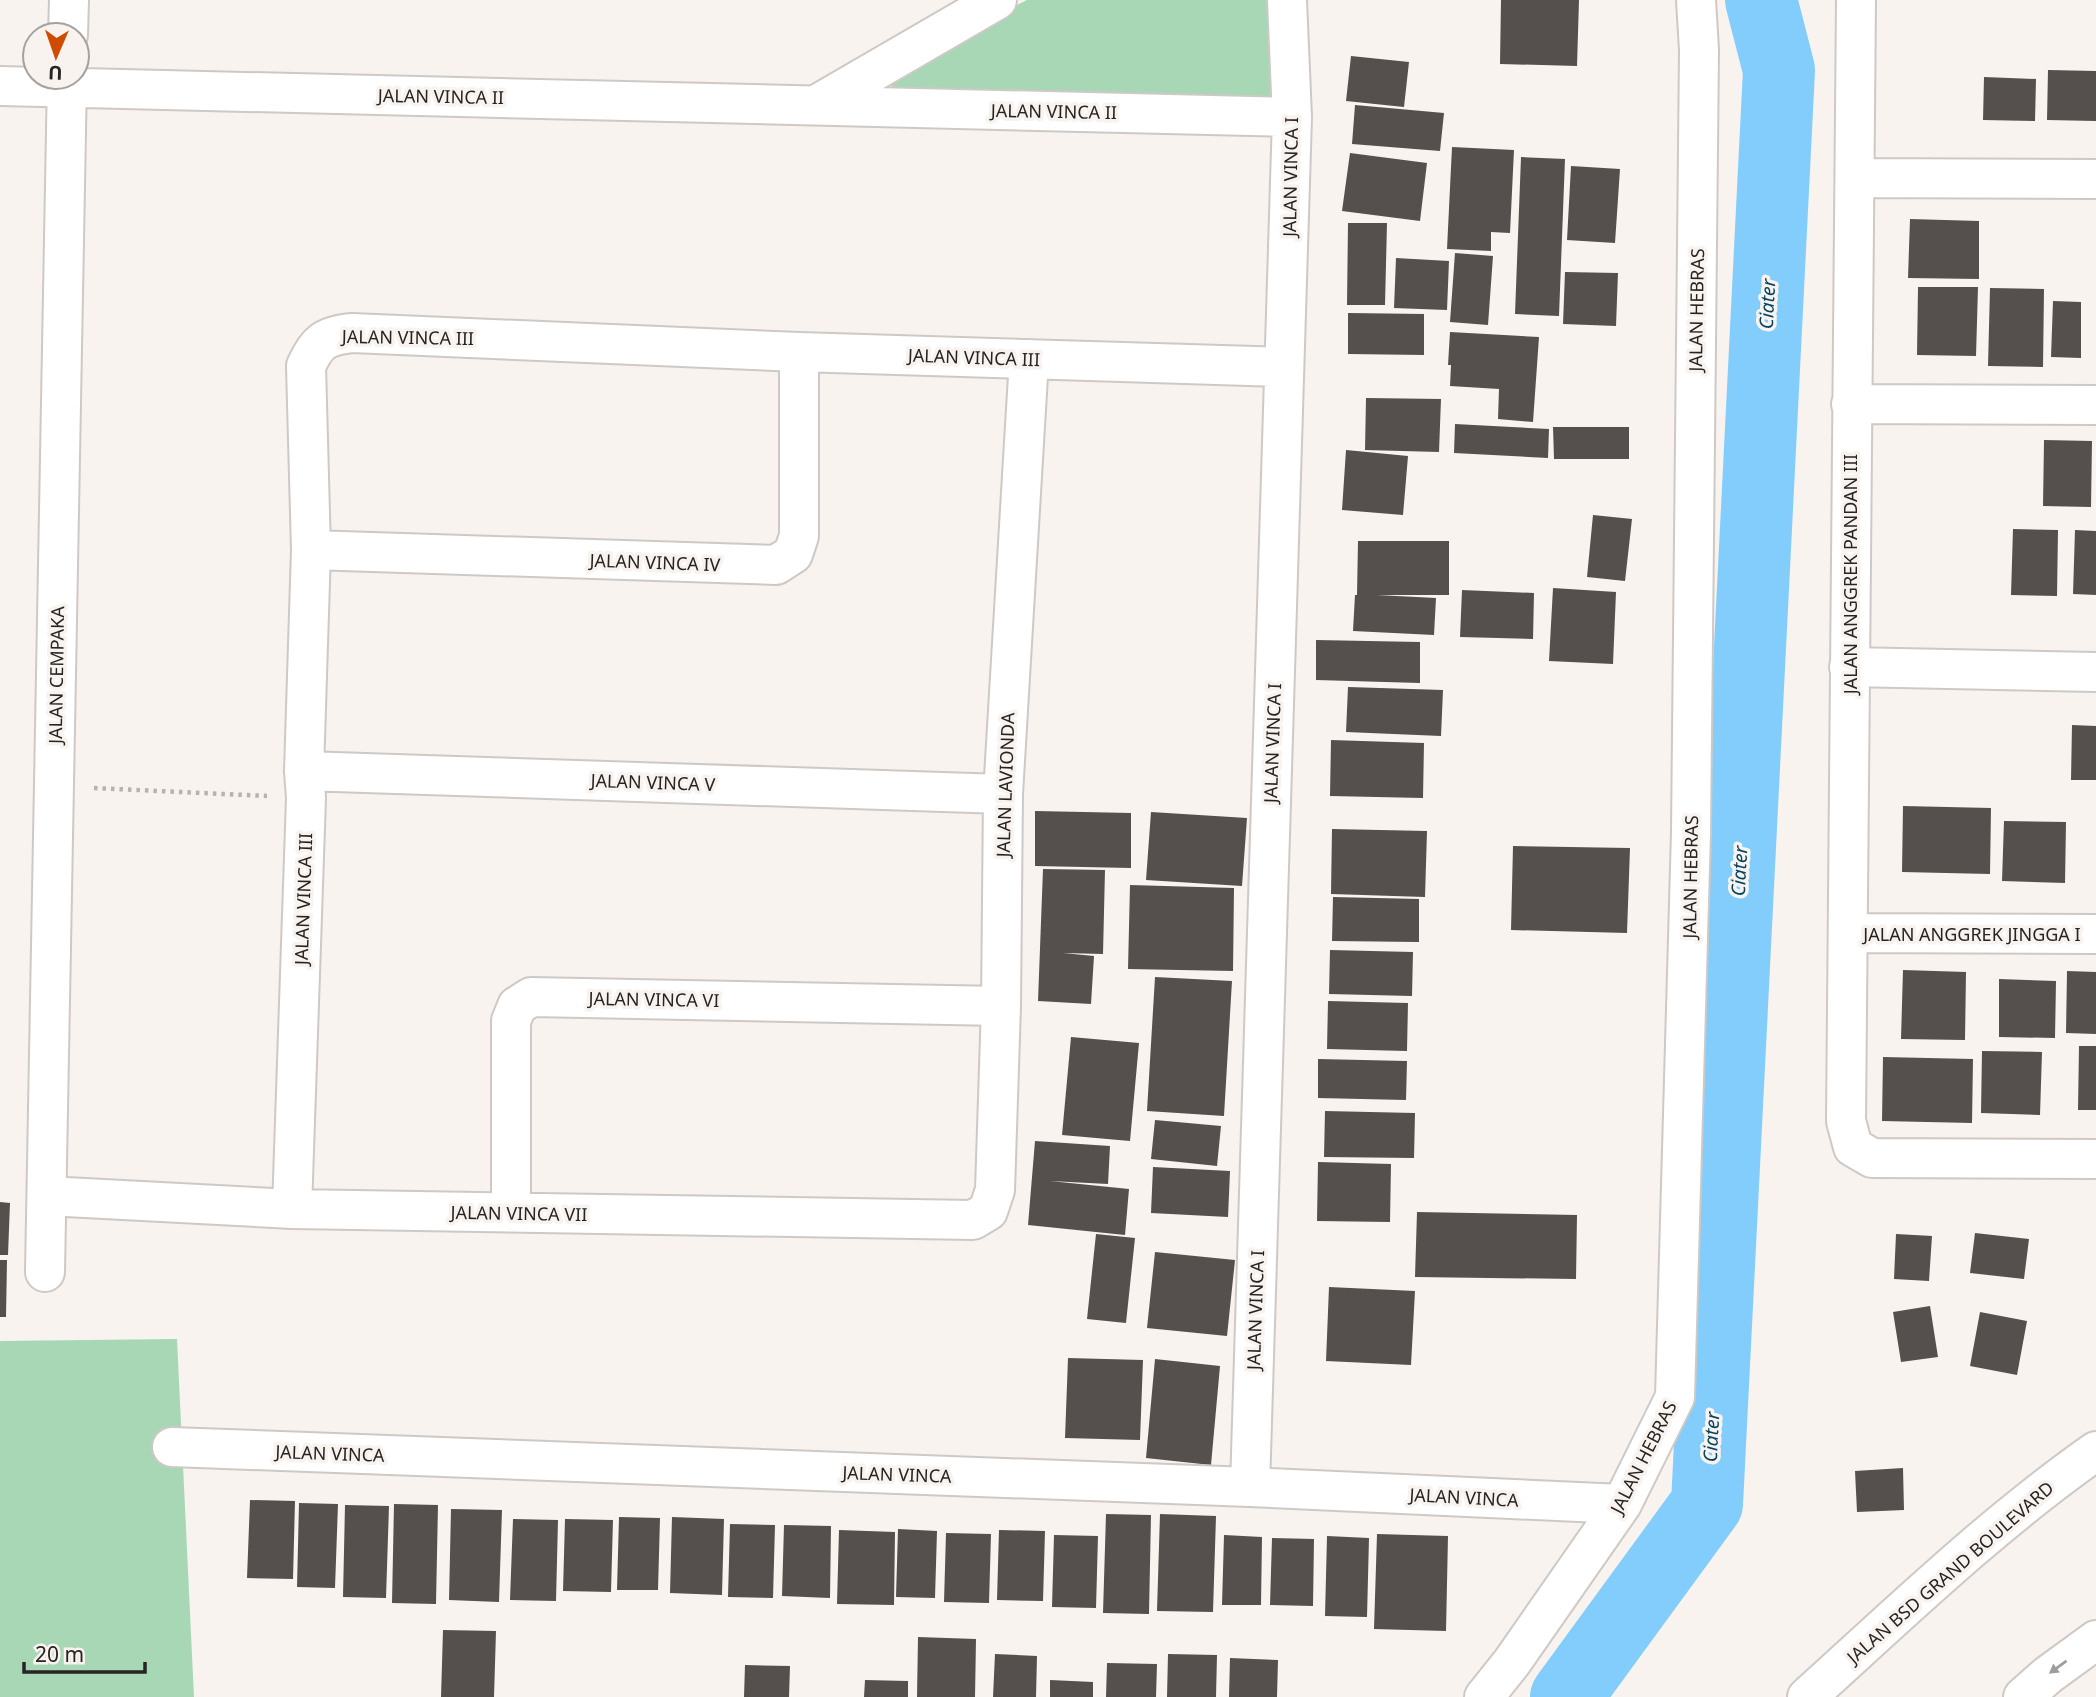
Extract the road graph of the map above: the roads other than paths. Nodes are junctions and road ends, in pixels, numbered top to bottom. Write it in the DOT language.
graph roads {
  1 [pos="69,0"];
  2 [pos="997,0"];
  3 [pos="1287,0"];
  4 [pos="1696,0"];
  5 [pos="1856,0"];
  6 [pos="68,21"];
  7 [pos="91,83"];
  8 [pos="21,85"];
  9 [pos="0,86"];
  10 [pos="67,91"];
  11 [pos="816,105"];
  12 [pos="1292,117"];
  13 [pos="1855,178"];
  14 [pos="2096,180"];
  15 [pos="799,352"];
  16 [pos="1029,359"];
  17 [pos="1284,367"];
  18 [pos="1851,404"];
  19 [pos="2096,405"];
  20 [pos="311,550"];
  21 [pos="1849,667"];
  22 [pos="2096,671"];
  23 [pos="305,784"];
  24 [pos="1003,794"];
  25 [pos="1848,933"];
  26 [pos="2096,934"];
  27 [pos="1001,1006"];
  28 [pos="2096,1159"];
  29 [pos="47,1196"];
  30 [pos="292,1209"];
  31 [pos="988,1211"];
  32 [pos="511,1212"];
  33 [pos="44,1272"];
  34 [pos="172,1447"];
  35 [pos="2096,1451"];
  36 [pos="1250,1487"];
  37 [pos="1622,1504"];
  38 [pos="2096,1640"];
  39 [pos="1484,1697"];
  40 [pos="1807,1697"];
  41 [pos="2023,1697"];
  1 -- 6 [label="street"];
  2 -- 11 [label="street"];
  3 -- 12 [label="street, JALAN VINCA I"];
  4 -- 37 [label="street, JALAN HEBRAS"];
  5 -- 13 [label="street, JALAN ANGGREK PANDAN III"];
  7 -- 11 [label="street, JALAN VINCA II"];
  8 -- 9 [label="street, JALAN VINCA II"];
  10 -- 29 [label="street, JALAN CEMPAKA"];
  11 -- 12 [label="street, JALAN VINCA II"];
  12 -- 17 [label="street, JALAN VINCA I"];
  13 -- 14 [label="street"];
  13 -- 18 [label="street, JALAN ANGGREK PANDAN III"];
  15 -- 16 [label="street, JALAN VINCA III"];
  15 -- 20 [label="street, JALAN VINCA IV"];
  15 -- 20 [label="street, JALAN VINCA III"];
  16 -- 17 [label="street, JALAN VINCA III"];
  16 -- 24 [label="street, JALAN LAVIONDA"];
  17 -- 36 [label="street, JALAN VINCA I"];
  18 -- 19 [label="street"];
  18 -- 21 [label="street, JALAN ANGGREK PANDAN III"];
  20 -- 23 [label="street, JALAN VINCA III"];
  21 -- 22 [label="street"];
  21 -- 25 [label="street, JALAN ANGGREK PANDAN III"];
  23 -- 24 [label="street, JALAN VINCA V"];
  23 -- 30 [label="street, JALAN VINCA III"];
  24 -- 27 [label="street, JALAN LAVIONDA"];
  25 -- 26 [label="street, JALAN ANGGREK JINGGA I"];
  25 -- 28 [label="street, JALAN ANGGREK PANDAN III"];
  27 -- 31 [label="street, JALAN LAVIONDA"];
  27 -- 32 [label="street, JALAN VINCA VI"];
  29 -- 30 [label="street, JALAN VINCA VII"];
  29 -- 33 [label="street, JALAN CEMPAKA"];
  30 -- 32 [label="street, JALAN VINCA VII"];
  31 -- 32 [label="street, JALAN VINCA VII"];
  34 -- 36 [label="street, JALAN VINCA"];
  35 -- 40 [label="street, JALAN BSD GRAND BOULEVARD"];
  36 -- 37 [label="street, JALAN VINCA"];
  37 -- 39 [label="street, JALAN HEBRAS"];
  38 -- 41 [label="street, one-way"];
}
